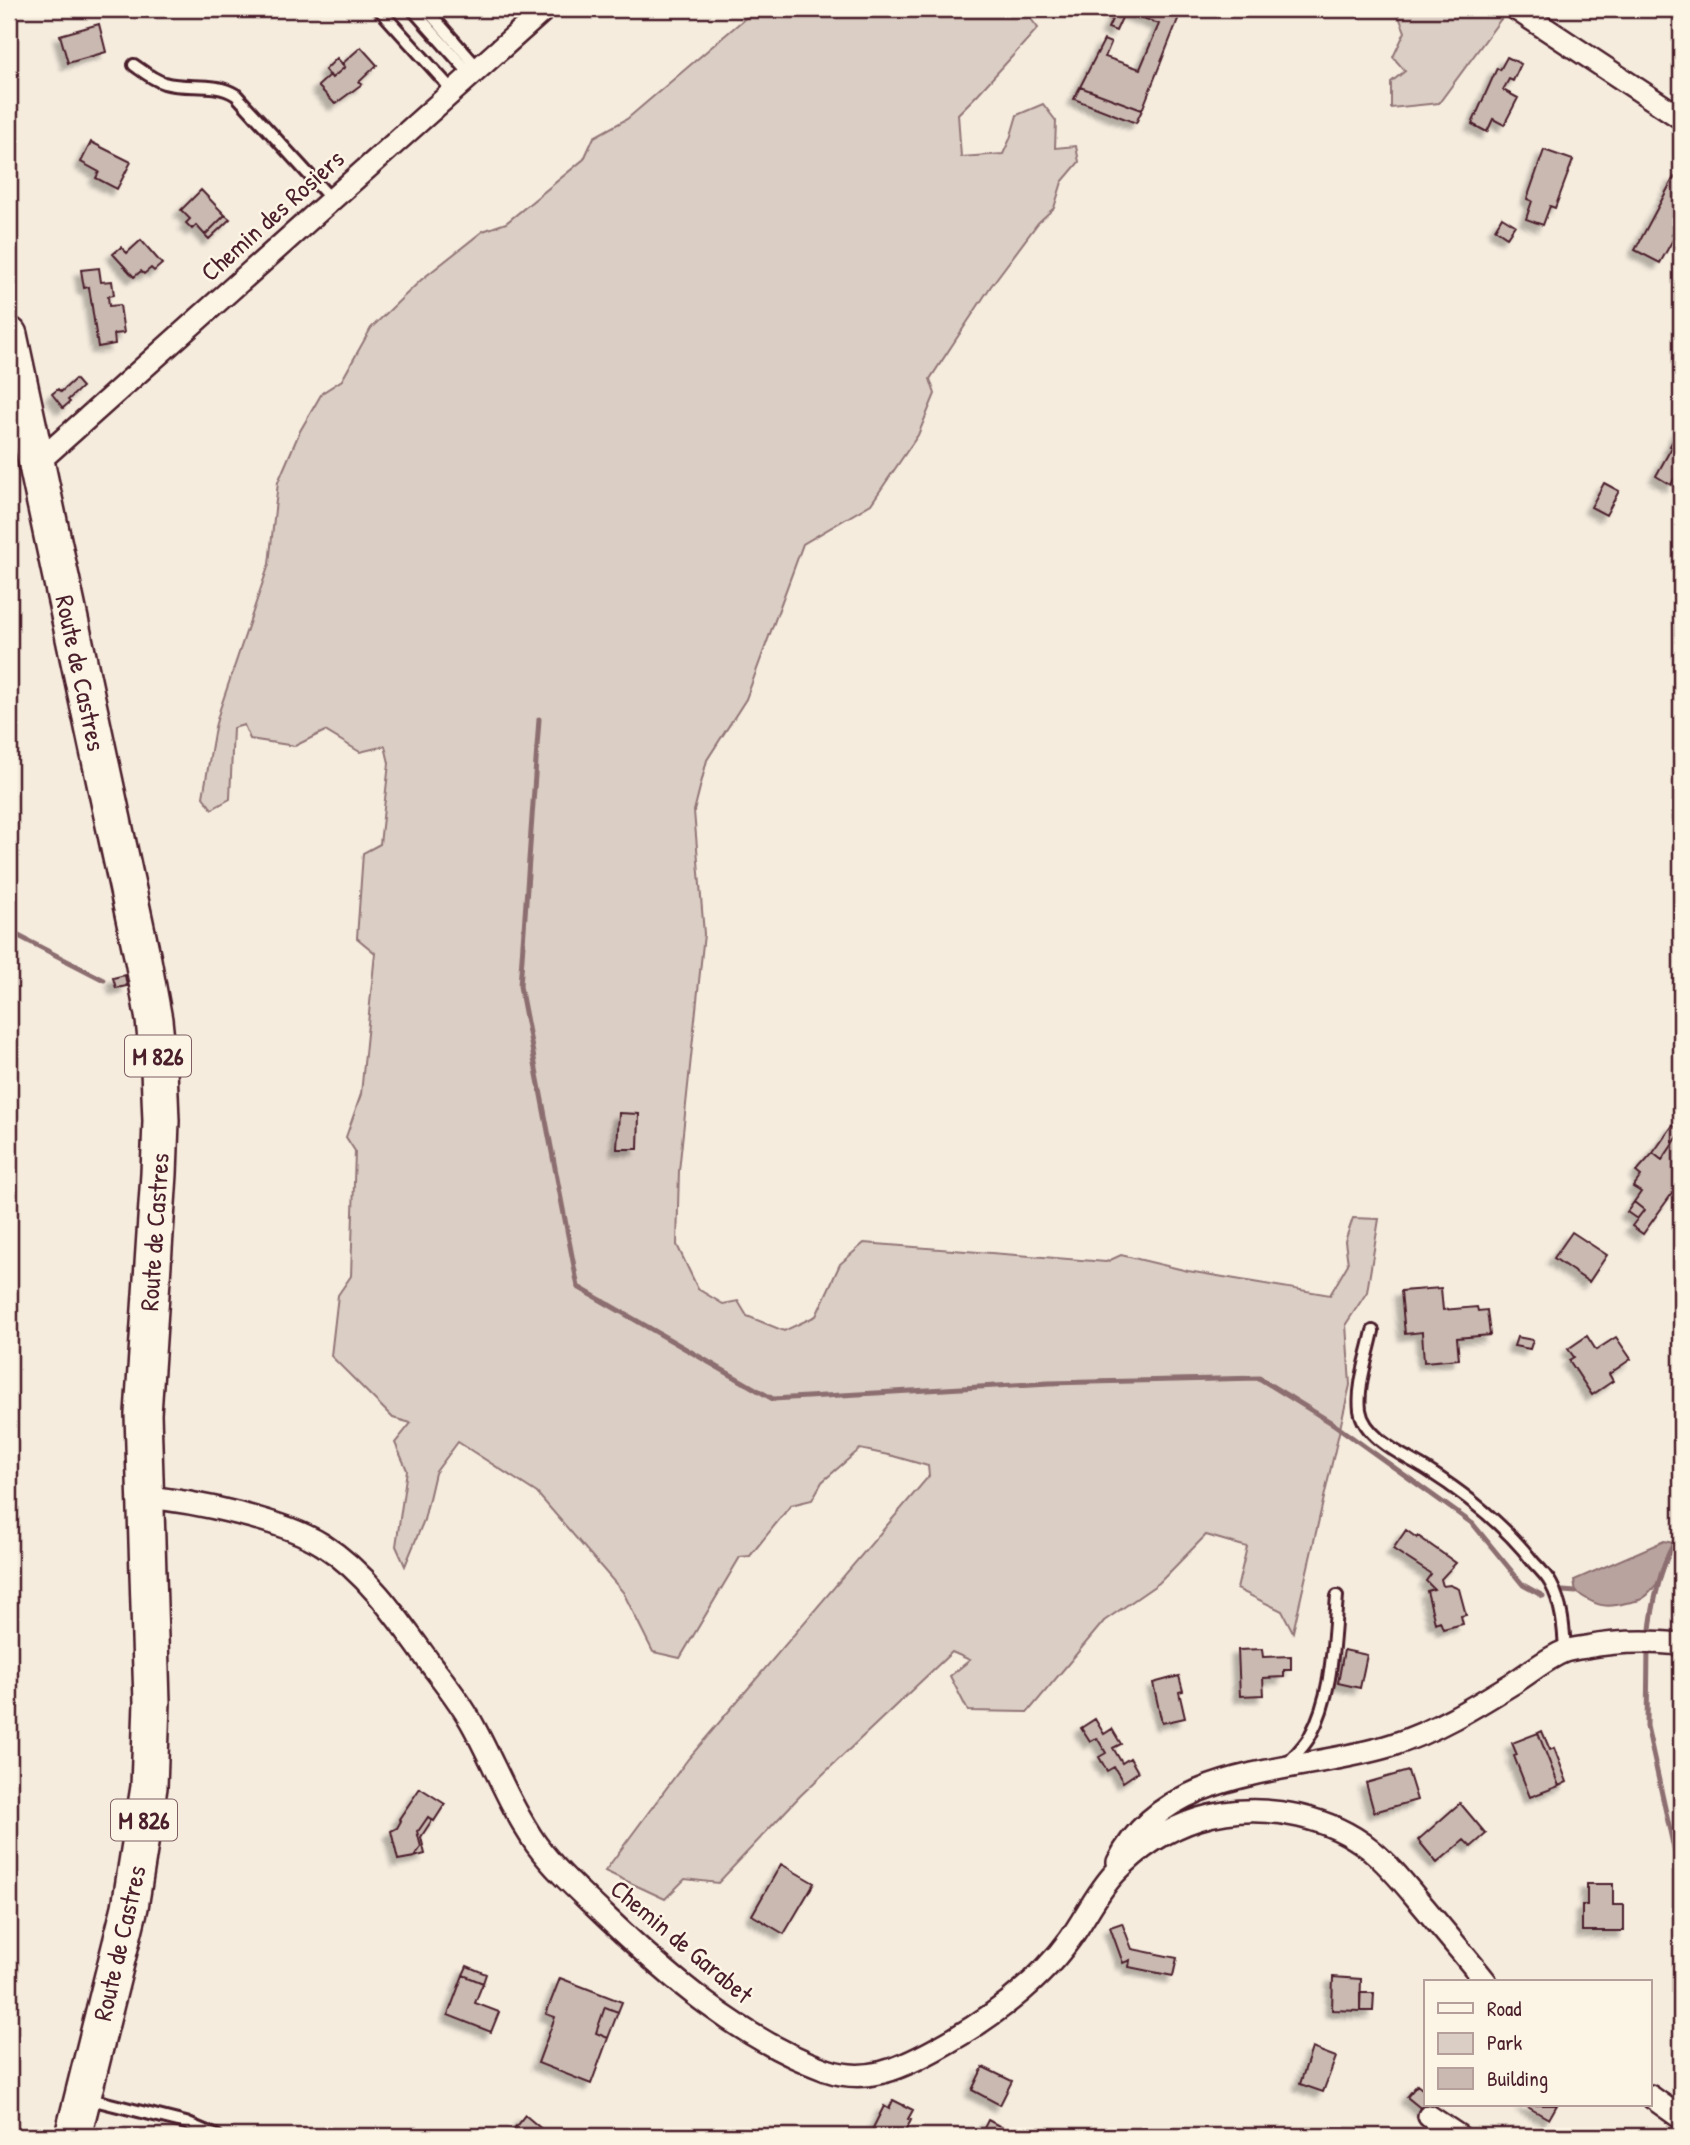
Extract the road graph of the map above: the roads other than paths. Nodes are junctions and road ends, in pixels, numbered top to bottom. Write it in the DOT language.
graph roads {
  1 [pos="379,9"];
  2 [pos="412,9"];
  3 [pos="426,9"];
  4 [pos="544,9"];
  5 [pos="1516,9"];
  6 [pos="134,65"];
  7 [pos="474,72"];
  8 [pos="453,91"];
  9 [pos="1681,118"];
  10 [pos="332,200"];
  11 [pos="9,335"];
  12 [pos="37,463"];
  13 [pos="1373,1331"];
  14 [pos="145,1497"];
  15 [pos="1337,1596"];
  16 [pos="1681,1644"];
  17 [pos="1565,1651"];
  18 [pos="1285,1767"];
  19 [pos="1111,1877"];
  20 [pos="1484,1980"];
  21 [pos="83,2097"];
  22 [pos="1652,2097"];
  23 [pos="1429,2116"];
  24 [pos="1681,2118"];
  25 [pos="73,2136"];
  26 [pos="217,2136"];
  27 [pos="1460,2136"];
  1 -- 8 [label="lane"];
  2 -- 7 [label="lane"];
  3 -- 7 [label="lane"];
  4 -- 7 [label="street, Chemin des Rosiers"];
  5 -- 9 [label="street"];
  6 -- 10 [label="lane"];
  7 -- 8 [label="street, Chemin des Rosiers"];
  8 -- 10 [label="street, Chemin des Rosiers"];
  10 -- 12 [label="street, Chemin des Rosiers"];
  11 -- 12 [label="main road, Route de Castres / M 826"];
  12 -- 14 [label="main road, Route de Castres / M 826"];
  13 -- 17 [label="lane"];
  14 -- 19 [label="street, Chemin de Garabet"];
  14 -- 21 [label="main road, Route de Castres / M 826"];
  15 -- 18 [label="lane"];
  16 -- 17 [label="street"];
  17 -- 18 [label="street"];
  18 -- 19 [label="street"];
  19 -- 20 [label="street, Chemin de Garabet"];
  21 -- 25 [label="main road, Route de Castres / M 826"];
  21 -- 26 [label="lane"];
  22 -- 24 [label="street"];
  23 -- 27 [label="street"];
}
